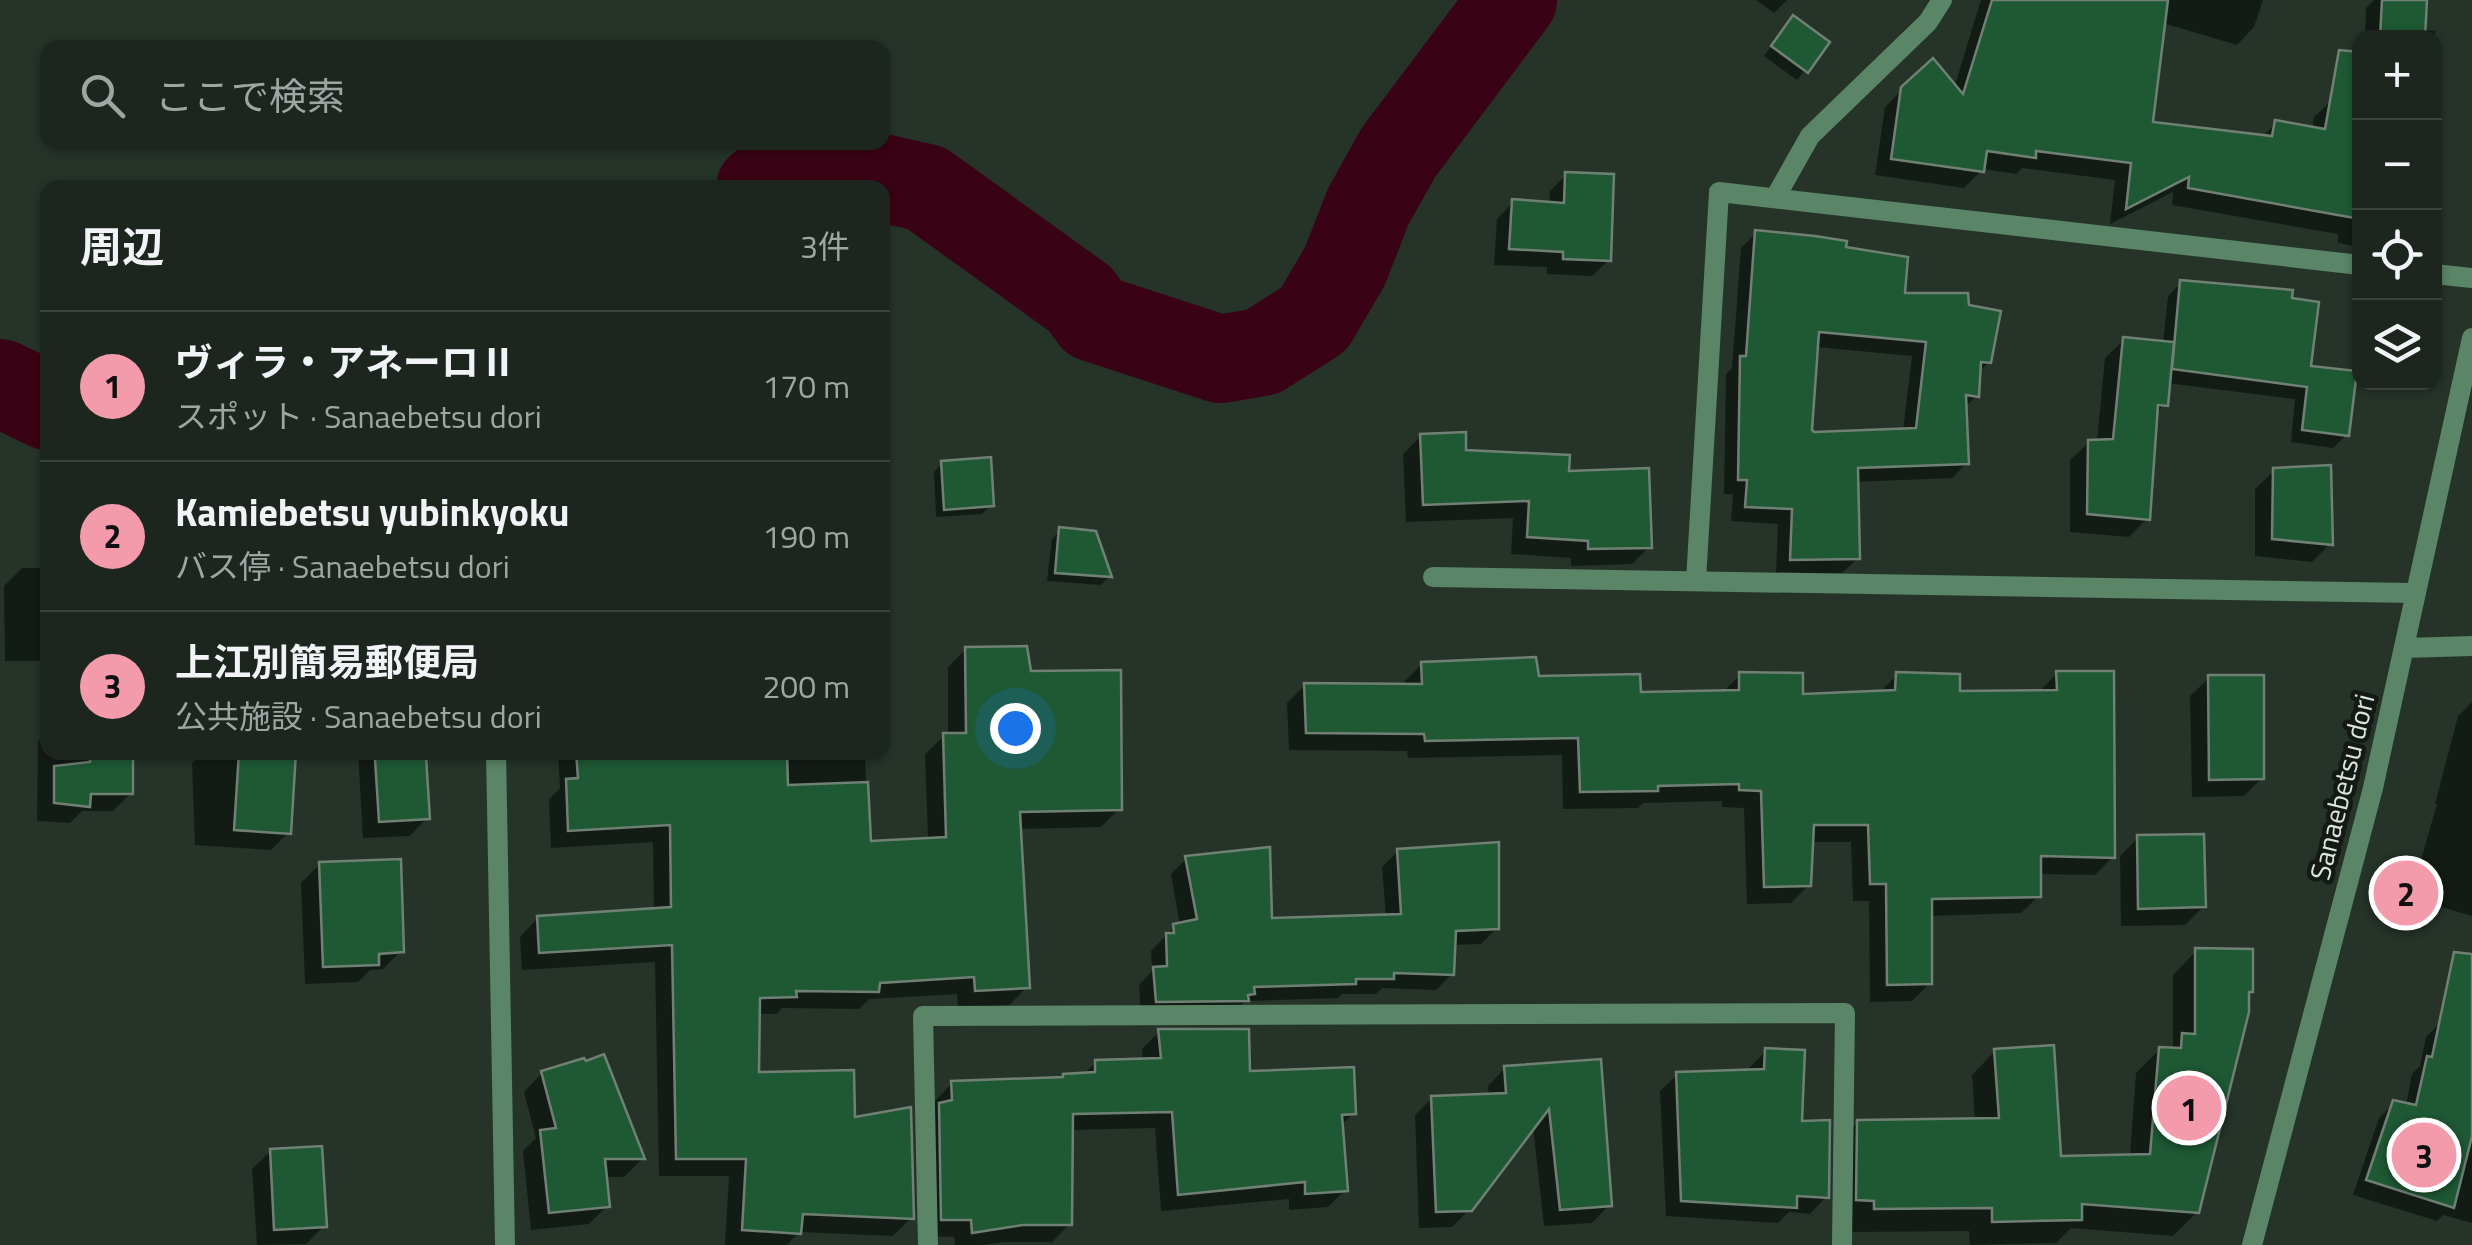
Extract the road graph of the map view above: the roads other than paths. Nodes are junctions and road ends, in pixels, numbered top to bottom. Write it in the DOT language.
graph roads {
  1 [pos="1942,0"];
  2 [pos="1775,198"];
  3 [pos="2352,264"];
  4 [pos="2442,275"];
  5 [pos="2472,278"];
  6 [pos="2472,338"];
  7 [pos="1432,577"];
  8 [pos="1696,581"];
  9 [pos="2415,594"];
  10 [pos="2472,646"];
  11 [pos="2404,648"];
  12 [pos="496,760"];
  13 [pos="505,1245"];
  14 [pos="928,1245"];
  15 [pos="1842,1245"];
  16 [pos="2252,1245"];
  1 -- 2 [label="street"];
  2 -- 3 [label="street"];
  2 -- 8 [label="street"];
  4 -- 5 [label="street"];
  6 -- 9 [label="street, Sanaebetsu dori"];
  7 -- 8 [label="street"];
  8 -- 9 [label="street"];
  9 -- 11 [label="street, Sanaebetsu dori"];
  10 -- 11 [label="street"];
  11 -- 16 [label="street, Sanaebetsu dori"];
  12 -- 13 [label="street"];
  14 -- 15 [label="street"];
}
